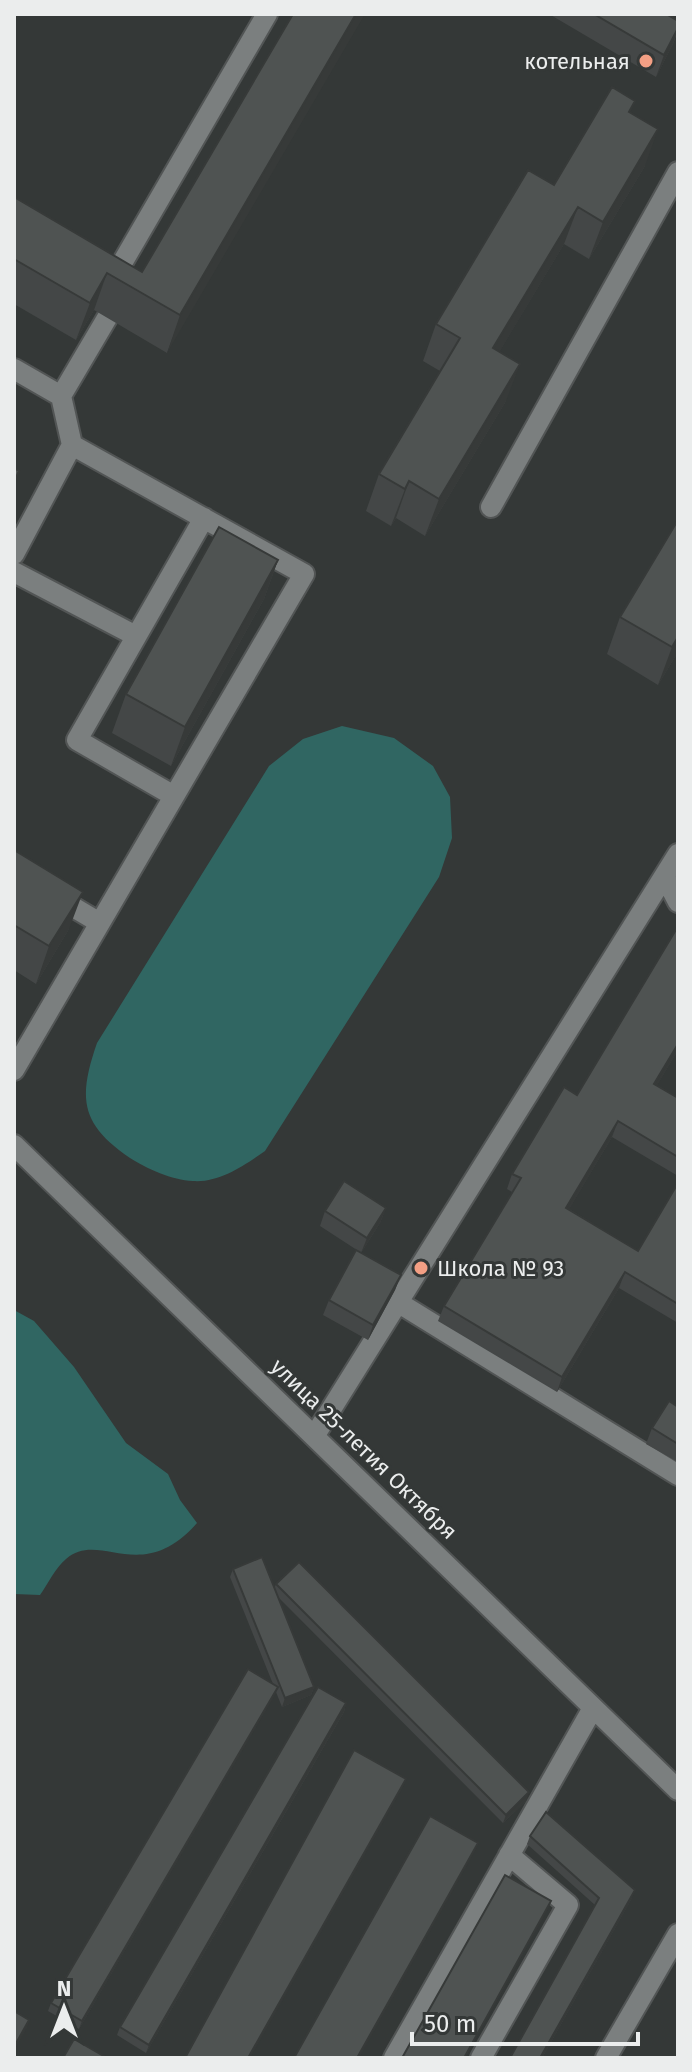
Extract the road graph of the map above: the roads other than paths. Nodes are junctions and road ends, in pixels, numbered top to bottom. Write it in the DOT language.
graph roads {
  1 [pos="267,14"];
  2 [pos="678,172"];
  3 [pos="14,369"];
  4 [pos="61,396"];
  5 [pos="72,445"];
  6 [pos="491,507"];
  7 [pos="204,518"];
  8 [pos="14,554"];
  9 [pos="14,572"];
  10 [pos="136,636"];
  11 [pos="174,796"];
  12 [pos="678,854"];
  13 [pos="14,872"];
  14 [pos="665,877"];
  15 [pos="678,902"];
  16 [pos="100,923"];
  17 [pos="14,1070"];
  18 [pos="14,1145"];
  19 [pos="399,1303"];
  20 [pos="315,1435"];
  21 [pos="678,1475"];
  22 [pos="593,1708"];
  23 [pos="678,1790"];
  24 [pos="509,1855"];
  25 [pos="678,1934"];
  26 [pos="394,2058"];
  27 [pos="481,2058"];
  28 [pos="606,2058"];
  1 -- 4 [label="street"];
  2 -- 6 [label="street"];
  3 -- 4 [label="street"];
  4 -- 5 [label="street"];
  5 -- 7 [label="street"];
  5 -- 8 [label="street"];
  7 -- 10 [label="street"];
  7 -- 11 [label="street"];
  9 -- 10 [label="street"];
  10 -- 11 [label="street"];
  11 -- 16 [label="street"];
  12 -- 14 [label="street"];
  13 -- 16 [label="street"];
  14 -- 15 [label="street"];
  14 -- 19 [label="street"];
  16 -- 17 [label="street"];
  18 -- 20 [label="street, улица 25-летия Октября"];
  19 -- 20 [label="street"];
  19 -- 21 [label="street"];
  20 -- 22 [label="street, улица 25-летия Октября"];
  22 -- 23 [label="street, улица 25-летия Октября"];
  22 -- 24 [label="street"];
  24 -- 26 [label="street"];
  24 -- 27 [label="street"];
  25 -- 28 [label="street"];
}
